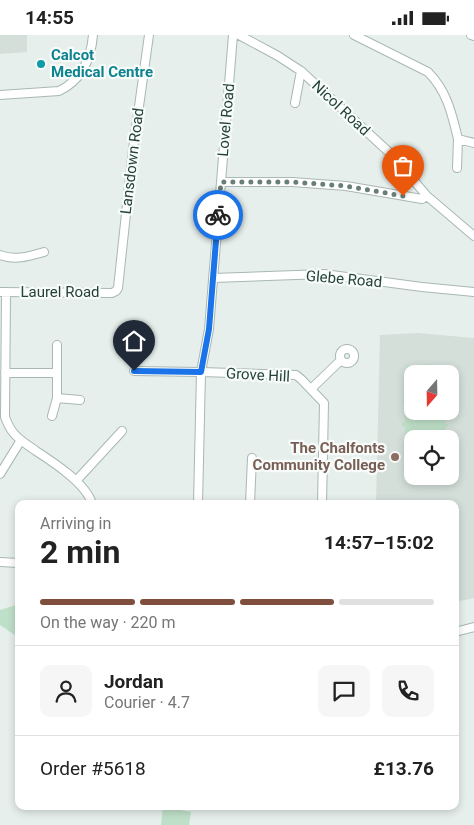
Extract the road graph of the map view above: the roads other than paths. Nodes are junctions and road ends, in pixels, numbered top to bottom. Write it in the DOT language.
graph roads {
  1 [pos="93,35"];
  2 [pos="149,35"];
  3 [pos="233,35"];
  4 [pos="239,35"];
  5 [pos="354,35"];
  6 [pos="302,71"];
  7 [pos="0,95"];
  8 [pos="295,103"];
  9 [pos="458,139"];
  10 [pos="474,143"];
  11 [pos="457,168"];
  12 [pos="221,182"];
  13 [pos="427,196"];
  14 [pos="474,236"];
  15 [pos="44,252"];
  16 [pos="0,255"];
  17 [pos="213,278"];
  18 [pos="118,288"];
  19 [pos="3,292"];
  20 [pos="474,292"];
  21 [pos="57,345"];
  22 [pos="342,360"];
  23 [pos="134,371"];
  24 [pos="201,372"];
  25 [pos="5,373"];
  26 [pos="56,373"];
  27 [pos="311,389"];
  28 [pos="57,398"];
  29 [pos="80,400"];
  30 [pos="52,416"];
  31 [pos="122,431"];
  32 [pos="21,440"];
  33 [pos="252,457"];
  34 [pos="0,474"];
  35 [pos="76,481"];
  36 [pos="91,500"];
  37 [pos="198,500"];
  38 [pos="250,500"];
  39 [pos="322,500"];
  40 [pos="0,562"];
  41 [pos="15,563"];
  42 [pos="474,627"];
  43 [pos="459,631"];
  1 -- 7 [label="street"];
  2 -- 18 [label="street, Lansdown Road"];
  3 -- 12 [label="street, Lovel Road"];
  4 -- 6 [label="street, Nicol Road"];
  5 -- 9 [label="street"];
  6 -- 8 [label="street"];
  6 -- 13 [label="street, Nicol Road"];
  9 -- 10 [label="street"];
  9 -- 11 [label="street"];
  12 -- 13 [label="street"];
  12 -- 17 [label="street, Lovel Road"];
  13 -- 14 [label="street, Nicol Road"];
  15 -- 16 [label="street"];
  17 -- 20 [label="street, Glebe Road"];
  17 -- 24 [label="street, Lovel Road"];
  18 -- 19 [label="street, Laurel Road"];
  19 -- 25 [label="street"];
  21 -- 26 [label="street"];
  22 -- 27 [label="street"];
  23 -- 24 [label="street, Grove Hill"];
  24 -- 27 [label="street, Grove Hill"];
  24 -- 37 [label="street, Lovel Road"];
  25 -- 26 [label="street"];
  25 -- 32 [label="street"];
  26 -- 28 [label="street"];
  27 -- 39 [label="street, Grove Hill"];
  28 -- 29 [label="street"];
  28 -- 30 [label="street"];
  31 -- 35 [label="street"];
  32 -- 34 [label="street"];
  32 -- 35 [label="street"];
  33 -- 38 [label="street"];
  35 -- 36 [label="street"];
  40 -- 41 [label="street"];
  42 -- 43 [label="street"];
}
